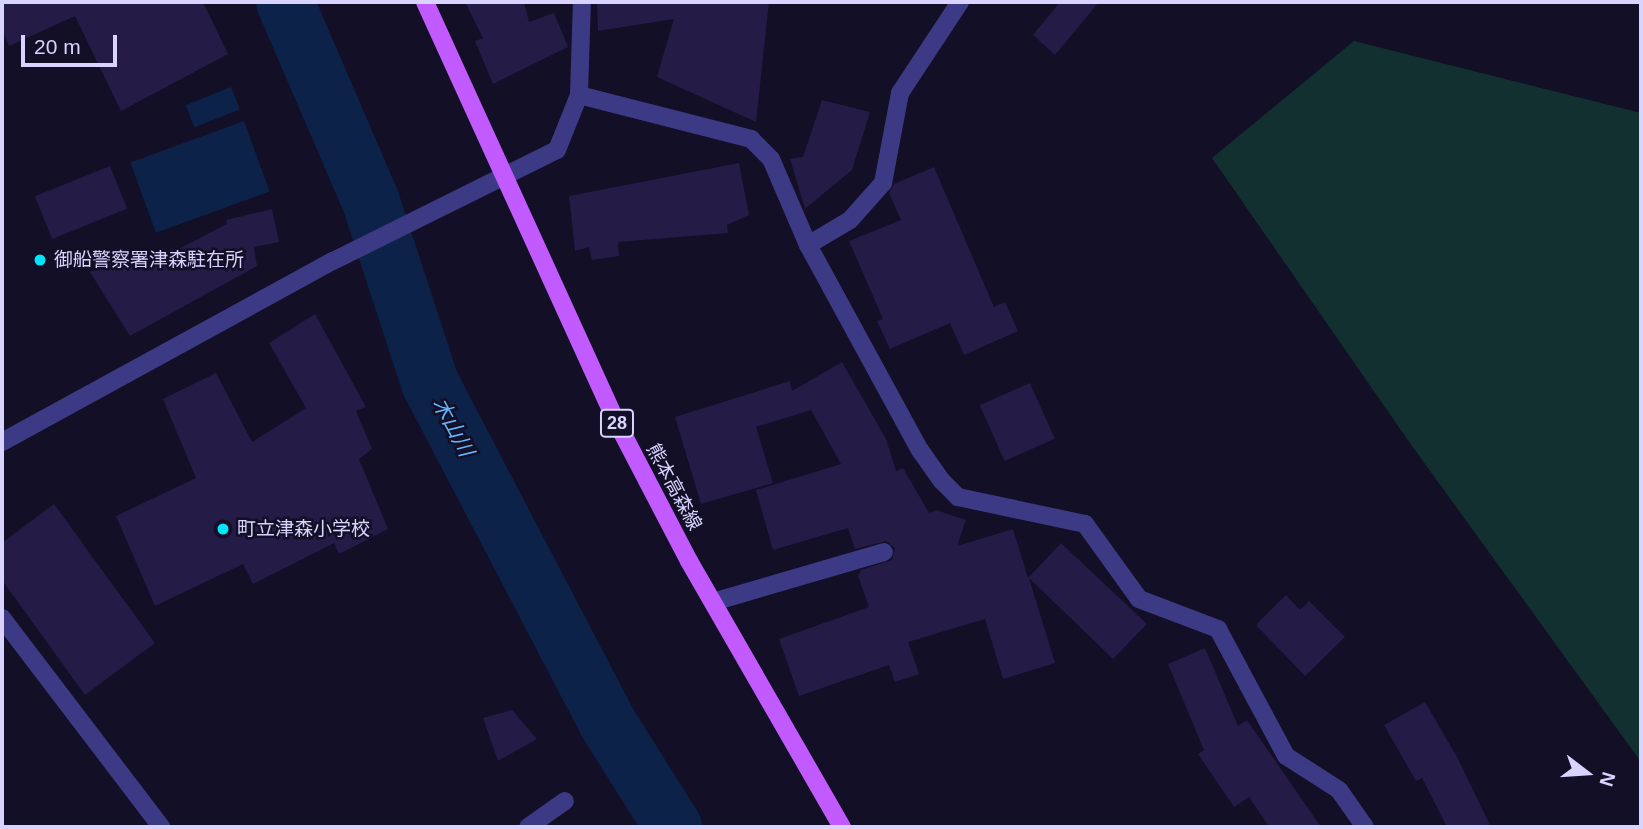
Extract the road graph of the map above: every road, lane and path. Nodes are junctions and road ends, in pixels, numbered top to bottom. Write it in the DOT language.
graph roads {
  1 [pos="425,2"];
  2 [pos="582,2"];
  3 [pos="960,2"];
  4 [pos="579,95"];
  5 [pos="501,175"];
  6 [pos="808,245"];
  7 [pos="2,442"];
  8 [pos="884,552"];
  9 [pos="713,602"];
  10 [pos="2,618"];
  11 [pos="565,801"];
  12 [pos="161,827"];
  13 [pos="528,827"];
  14 [pos="842,827"];
  15 [pos="1365,827"];
  1 -- 5 [label="main road, 熊本高森線 / 28"];
  2 -- 4 [label="street"];
  3 -- 6 [label="street"];
  4 -- 5 [label="street"];
  4 -- 6 [label="street"];
  5 -- 7 [label="street"];
  5 -- 9 [label="main road, 熊本高森線 / 28"];
  6 -- 15 [label="street"];
  8 -- 9 [label="street"];
  9 -- 14 [label="main road, 熊本高森線 / 28"];
  10 -- 12 [label="street"];
  11 -- 13 [label="street"];
}
